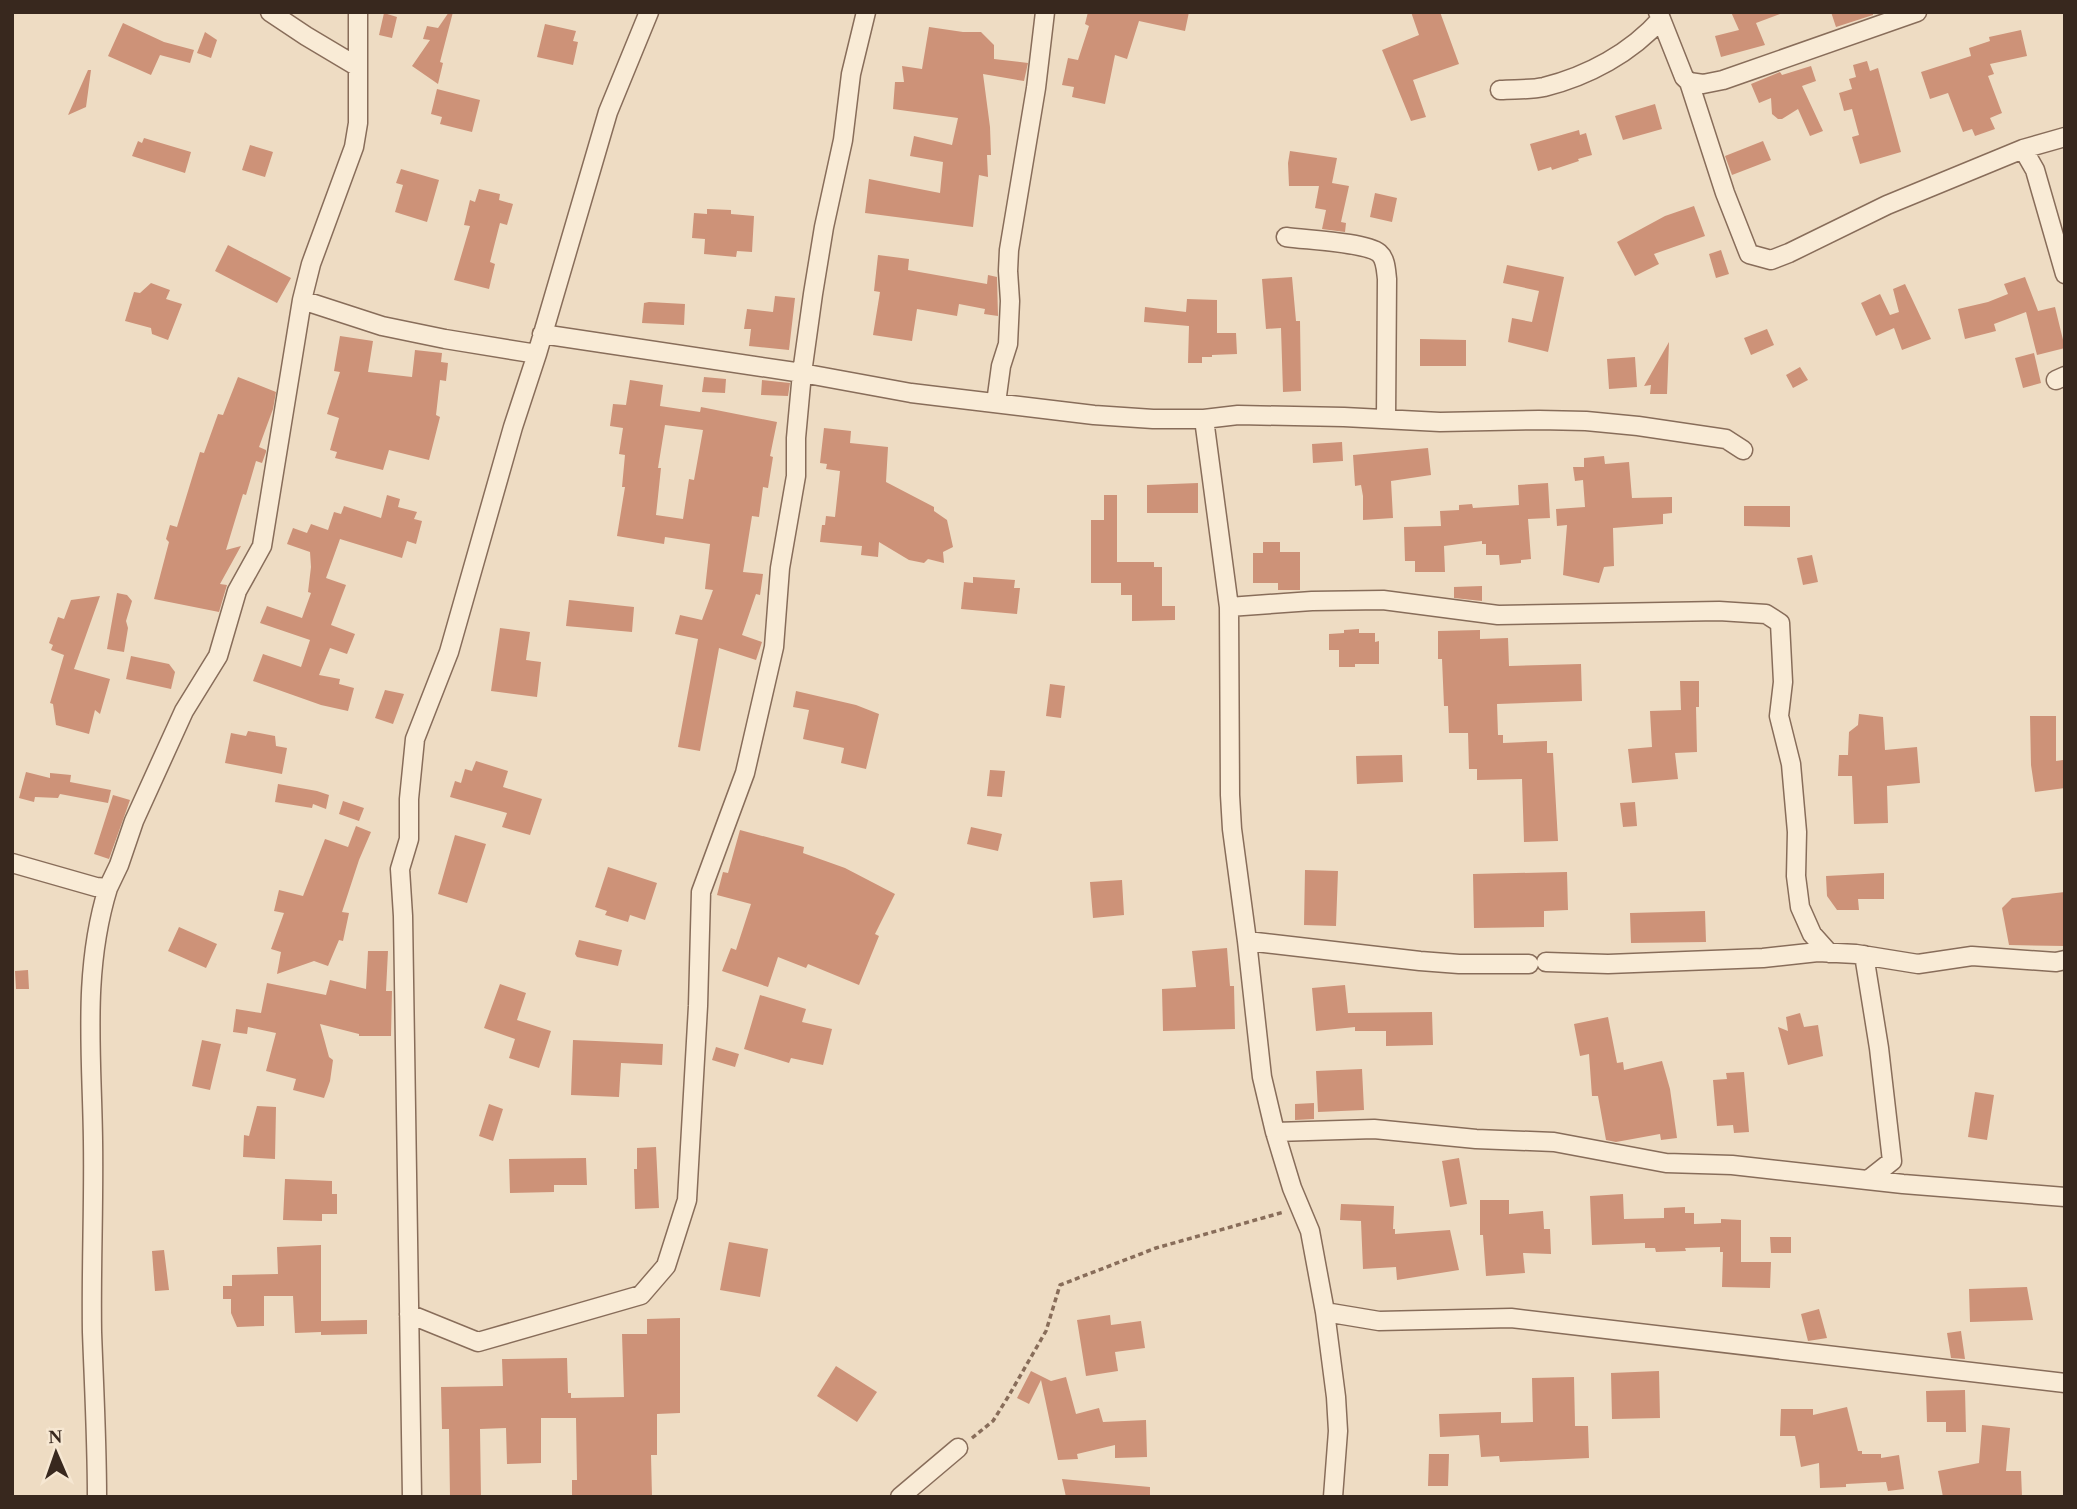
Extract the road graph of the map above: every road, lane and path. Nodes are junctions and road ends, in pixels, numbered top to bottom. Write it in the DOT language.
graph roads {
  1 [pos="270,12"];
  2 [pos="358,12"];
  3 [pos="649,12"];
  4 [pos="866,12"];
  5 [pos="1045,12"];
  6 [pos="1917,12"];
  7 [pos="1659,16"];
  8 [pos="358,66"];
  9 [pos="1689,82"];
  10 [pos="1500,90"];
  11 [pos="2065,137"];
  12 [pos="2023,149"];
  13 [pos="1286,237"];
  14 [pos="2065,274"];
  15 [pos="302,300"];
  16 [pos="542,334"];
  17 [pos="537,354"];
  18 [pos="802,373"];
  19 [pos="996,404"];
  20 [pos="1204,419"];
  21 [pos="1386,419"];
  22 [pos="1744,450"];
  23 [pos="1229,607"];
  24 [pos="12,863"];
  25 [pos="108,888"];
  26 [pos="1247,941"];
  27 [pos="1829,953"];
  28 [pos="1864,955"];
  29 [pos="2065,960"];
  30 [pos="1275,1132"];
  31 [pos="1868,1180"];
  32 [pos="2065,1197"];
  33 [pos="1300,1208"];
  34 [pos="1325,1312"];
  35 [pos="409,1314"];
  36 [pos="2065,1383"];
  37 [pos="958,1448"];
  38 [pos="97,1497"];
  39 [pos="412,1497"];
  40 [pos="901,1497"];
  41 [pos="1333,1497"];
  1 -- 8 [label="street"];
  2 -- 8 [label="street"];
  3 -- 16 [label="street"];
  4 -- 18 [label="street"];
  5 -- 19 [label="street"];
  6 -- 9 [label="street"];
  7 -- 9 [label="street"];
  7 -- 10 [label="street"];
  8 -- 15 [label="street"];
  9 -- 12 [label="street"];
  11 -- 12 [label="street"];
  12 -- 14 [label="street"];
  13 -- 21 [label="street"];
  15 -- 17 [label="street"];
  15 -- 25 [label="street"];
  16 -- 17 [label="street"];
  16 -- 18 [label="street"];
  17 -- 35 [label="street"];
  18 -- 19 [label="street"];
  18 -- 35 [label="street"];
  19 -- 20 [label="street"];
  20 -- 21 [label="street"];
  20 -- 23 [label="street"];
  21 -- 22 [label="street"];
  23 -- 26 [label="street"];
  23 -- 27 [label="street"];
  24 -- 25 [label="street"];
  25 -- 38 [label="street"];
  26 -- 27 [label="street"];
  26 -- 30 [label="street"];
  27 -- 28 [label="street"];
  28 -- 29 [label="street"];
  28 -- 31 [label="street"];
  30 -- 31 [label="street"];
  30 -- 33 [label="street"];
  31 -- 32 [label="street"];
  33 -- 34 [label="street"];
  33 -- 37 [label="path"];
  34 -- 36 [label="street"];
  34 -- 41 [label="street"];
  35 -- 39 [label="street"];
  37 -- 40 [label="street"];
}
